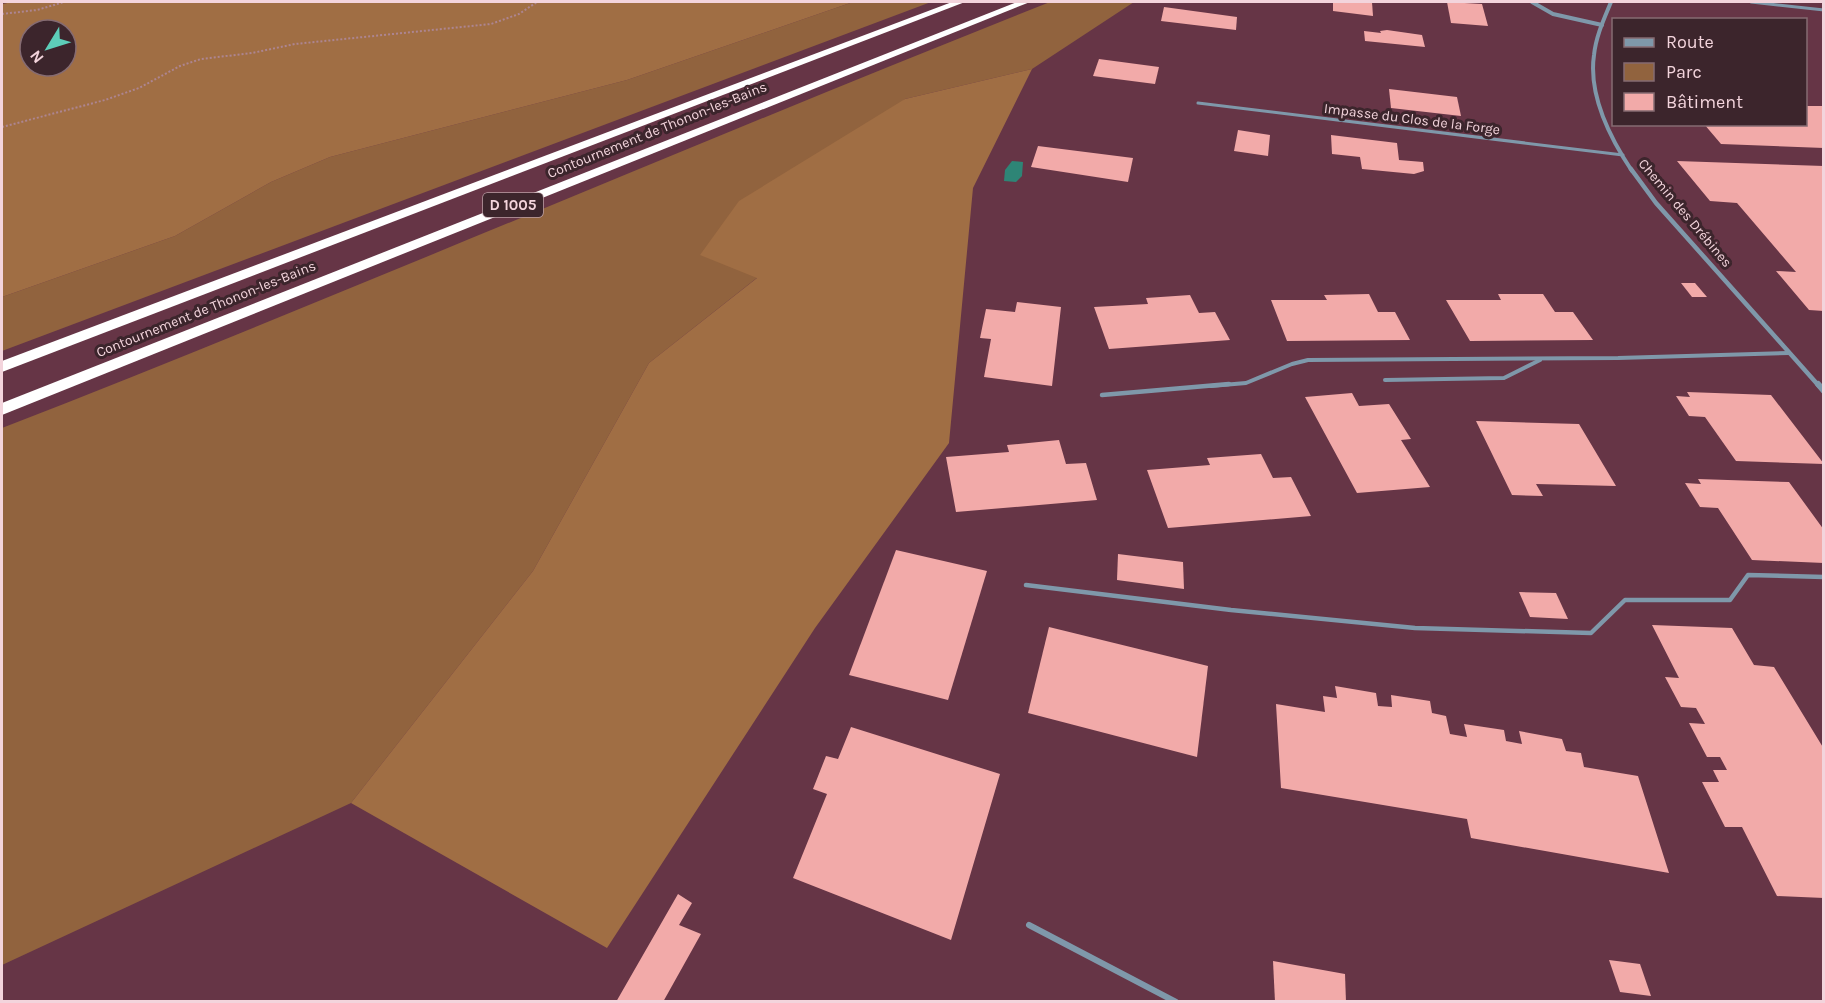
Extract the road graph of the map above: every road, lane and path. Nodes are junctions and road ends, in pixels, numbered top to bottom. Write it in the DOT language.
graph roads {
  1 [pos="63,2"];
  2 [pos="537,2"];
  3 [pos="960,2"];
  4 [pos="1024,2"];
  5 [pos="1532,2"];
  6 [pos="1611,2"];
  7 [pos="1751,2"];
  8 [pos="1824,10"];
  9 [pos="2,14"];
  10 [pos="1602,25"];
  11 [pos="1198,103"];
  12 [pos="2,127"];
  13 [pos="1623,155"];
  14 [pos="1789,353"];
  15 [pos="1542,358"];
  16 [pos="2,367"];
  17 [pos="1385,380"];
  18 [pos="1824,392"];
  19 [pos="1102,395"];
  20 [pos="2,408"];
  21 [pos="1824,577"];
  22 [pos="1026,585"];
  23 [pos="1029,925"];
  24 [pos="1176,1002"];
  1 -- 9 [label="path"];
  2 -- 12 [label="path"];
  3 -- 16 [label="highway, Contournement de Thonon-les-Bains / D 1005"];
  4 -- 20 [label="highway, Contournement de Thonon-les-Bains / D 1005"];
  5 -- 10 [label="street"];
  6 -- 10 [label="street, Chemin des Drébines"];
  7 -- 8 [label="lane"];
  10 -- 13 [label="street, Chemin des Drébines"];
  11 -- 13 [label="lane, Impasse du Clos de la Forge"];
  13 -- 14 [label="street, Chemin des Drébines"];
  14 -- 15 [label="lane"];
  14 -- 18 [label="street, Chemin des Drébines"];
  15 -- 17 [label="lane"];
  15 -- 19 [label="lane"];
  21 -- 22 [label="lane"];
  23 -- 24 [label="lane"];
}
